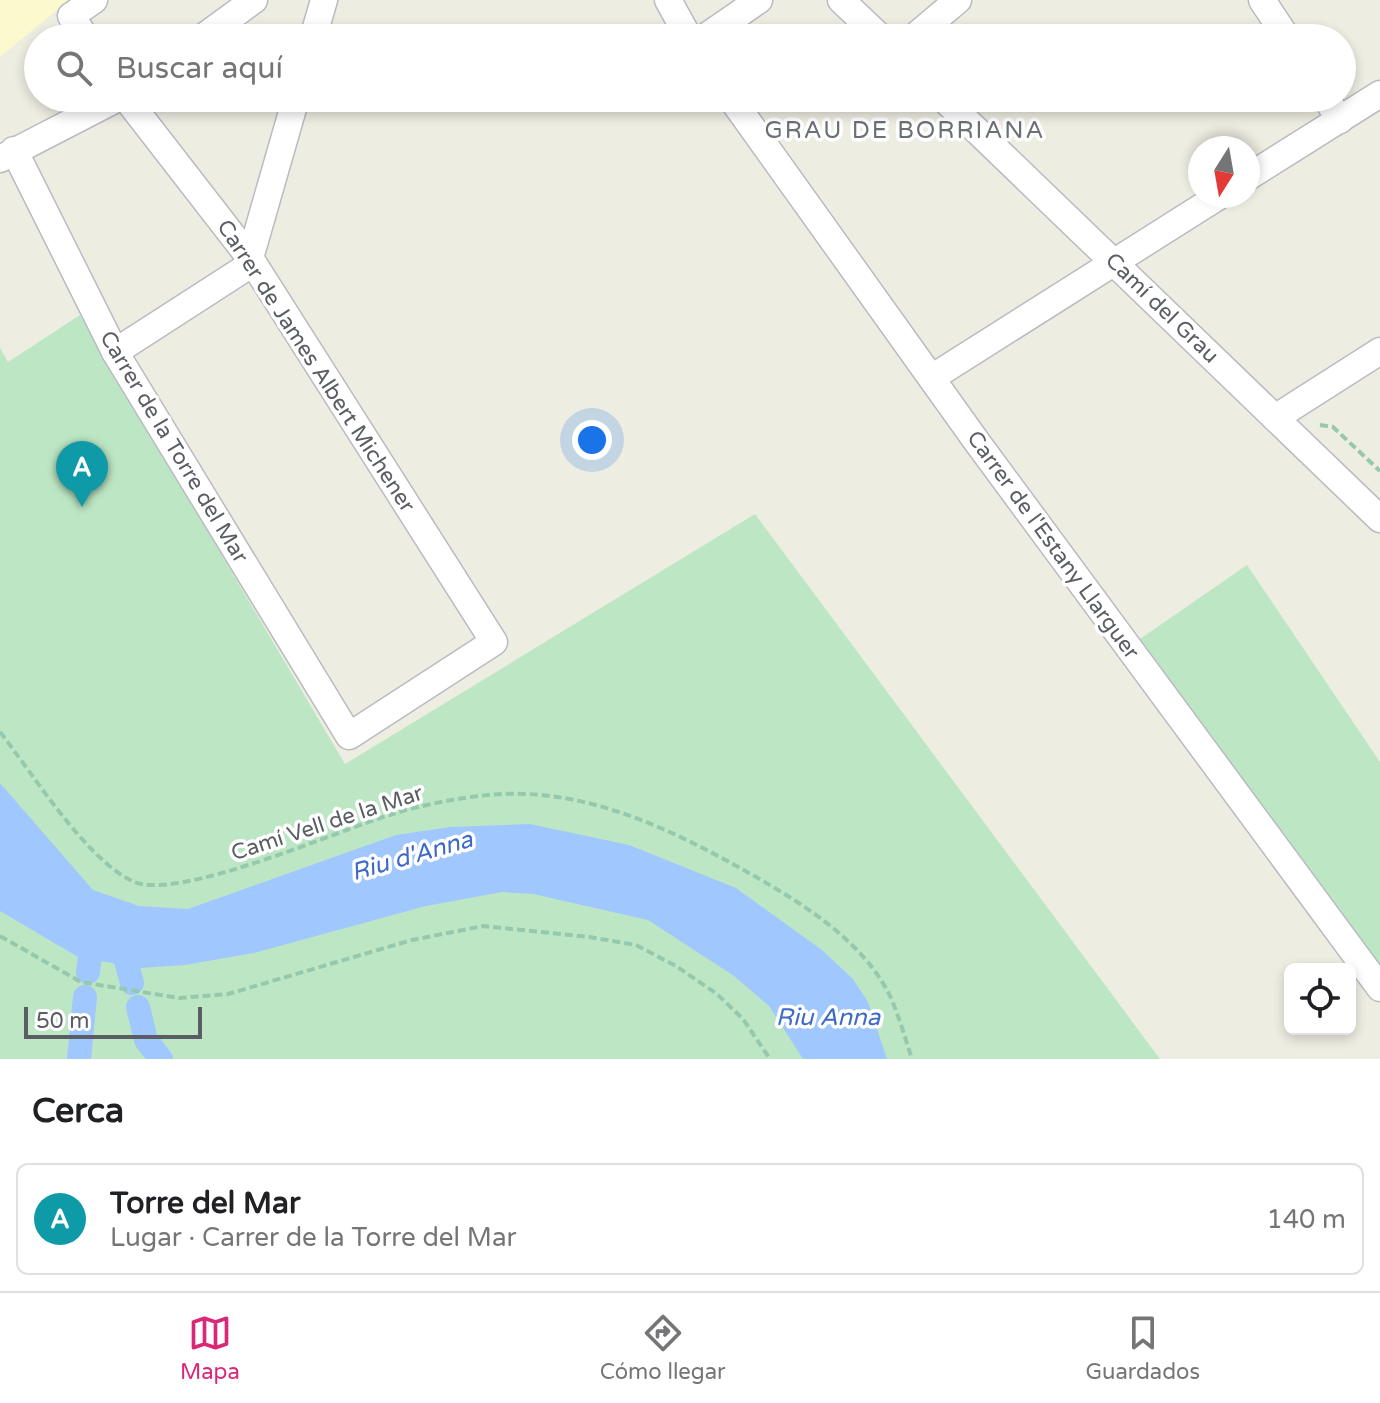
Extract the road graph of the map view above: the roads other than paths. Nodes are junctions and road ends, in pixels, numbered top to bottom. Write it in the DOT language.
graph roads {
  1 [pos="94,0"];
  2 [pos="254,0"];
  3 [pos="324,0"];
  4 [pos="668,0"];
  5 [pos="759,0"];
  6 [pos="841,0"];
  7 [pos="958,0"];
  8 [pos="1262,0"];
  9 [pos="76,24"];
  10 [pos="221,24"];
  11 [pos="317,24"];
  12 [pos="681,24"];
  13 [pos="724,24"];
  14 [pos="866,24"];
  15 [pos="930,24"];
  16 [pos="1278,24"];
  17 [pos="1380,94"];
  18 [pos="1356,102"];
  19 [pos="90,112"];
  20 [pos="137,112"];
  21 [pos="292,112"];
  22 [pos="741,112"];
  23 [pos="958,112"];
  24 [pos="1329,112"];
  25 [pos="7,154"];
  26 [pos="1260,167"];
  27 [pos="1200,208"];
  28 [pos="251,260"];
  29 [pos="1114,262"];
  30 [pos="1380,351"];
  31 [pos="115,352"];
  32 [pos="933,377"];
  33 [pos="1275,418"];
  34 [pos="1380,519"];
  35 [pos="349,736"];
  36 [pos="1380,988"];
  1 -- 9 [label="street"];
  2 -- 10 [label="street"];
  3 -- 11 [label="street"];
  4 -- 12 [label="street"];
  5 -- 13 [label="street"];
  6 -- 14 [label="street"];
  7 -- 15 [label="street"];
  8 -- 16 [label="street"];
  17 -- 18 [label="street"];
  19 -- 25 [label="street"];
  20 -- 28 [label="street, Carrer de James Albert Michener"];
  21 -- 28 [label="street"];
  22 -- 32 [label="street, Carrer de l'Estany Llarguer"];
  23 -- 29 [label="street, Camí del Grau"];
  24 -- 26 [label="street"];
  25 -- 31 [label="street, Carrer de la Torre del Mar"];
  27 -- 29 [label="street"];
  28 -- 31 [label="street"];
  28 -- 35 [label="street, Carrer de James Albert Michener"];
  29 -- 32 [label="street"];
  29 -- 33 [label="street, Camí del Grau"];
  30 -- 33 [label="street"];
  31 -- 35 [label="street, Carrer de la Torre del Mar"];
  32 -- 36 [label="street, Carrer de l'Estany Llarguer"];
  33 -- 34 [label="street, Camí del Grau"];
}
